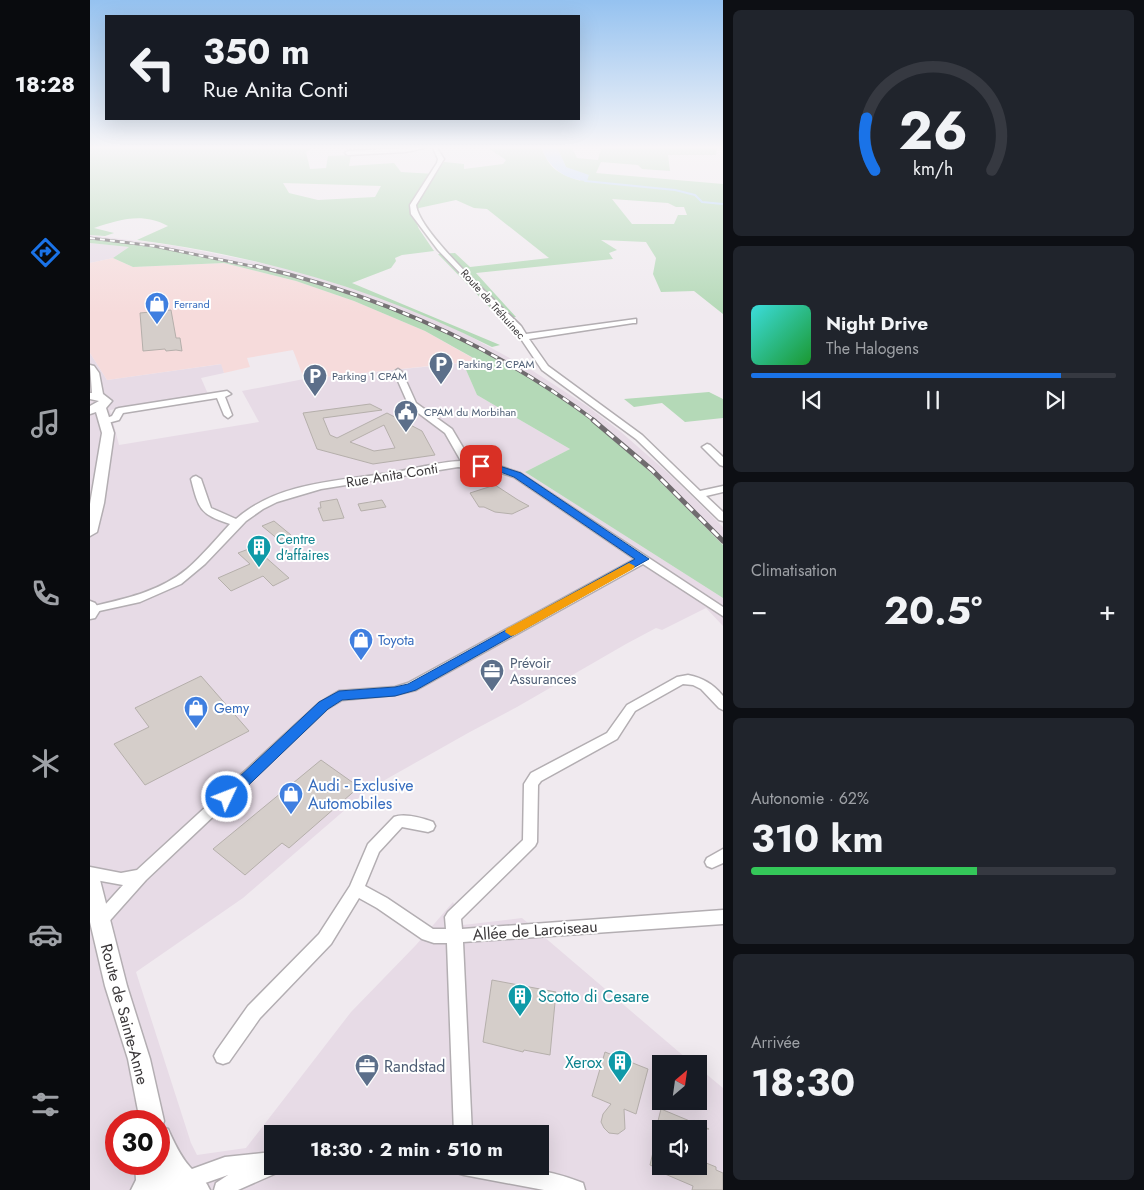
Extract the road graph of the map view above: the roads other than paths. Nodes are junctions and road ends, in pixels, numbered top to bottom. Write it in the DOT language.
graph roads {
  1 [pos="414,204"];
  2 [pos="633,321"];
  3 [pos="525,337"];
  4 [pos="90,368"];
  5 [pos="398,372"];
  6 [pos="94,405"];
  7 [pos="228,415"];
  8 [pos="104,421"];
  9 [pos="106,441"];
  10 [pos="707,447"];
  11 [pos="723,463"];
  12 [pos="468,465"];
  13 [pos="196,479"];
  14 [pos="723,489"];
  15 [pos="699,494"];
  16 [pos="723,518"];
  17 [pos="238,522"];
  18 [pos="90,532"];
  19 [pos="643,559"];
  20 [pos="91,610"];
  21 [pos="723,612"];
  22 [pos="723,705"];
  23 [pos="428,826"];
  24 [pos="90,873"];
  25 [pos="141,876"];
  26 [pos="90,880"];
  27 [pos="356,890"];
  28 [pos="723,917"];
  29 [pos="100,921"];
  30 [pos="455,936"];
  31 [pos="223,1056"];
  32 [pos="150,1110"];
  33 [pos="463,1125"];
  34 [pos="170,1160"];
  35 [pos="264,1162"];
  36 [pos="264,1169"];
  37 [pos="516,1175"];
  38 [pos="147,1179"];
  39 [pos="189,1182"];
  40 [pos="223,1190"];
  41 [pos="576,1190"];
  1 -- 3 [label="street, Route de Tréhuinec"];
  2 -- 3 [label="street"];
  3 -- 15 [label="street, Route de Tréhuinec"];
  4 -- 6 [label="main road"];
  5 -- 12 [label="street"];
  6 -- 8 [label="main road"];
  6 -- 9 [label="main road"];
  7 -- 8 [label="street"];
  8 -- 9 [label="main road"];
  9 -- 18 [label="main road"];
  10 -- 11 [label="street"];
  12 -- 17 [label="street, Rue Anita Conti"];
  12 -- 19 [label="street, Rue Anita Conti"];
  13 -- 17 [label="street"];
  14 -- 15 [label="street"];
  15 -- 16 [label="street, Route de Tréhuinec"];
  17 -- 20 [label="street, Rue Anita Conti"];
  19 -- 21 [label="street, Rue Anita Conti"];
  19 -- 25 [label="street"];
  22 -- 30 [label="street"];
  23 -- 27 [label="street"];
  24 -- 25 [label="street"];
  25 -- 29 [label="street"];
  26 -- 29 [label="main road, Route de Sainte-Anne"];
  27 -- 30 [label="street"];
  27 -- 31 [label="street"];
  28 -- 30 [label="street, Allée de Laroiseau"];
  29 -- 32 [label="main road, Route de Sainte-Anne"];
  30 -- 33 [label="street, Allée de Laroiseau"];
  34 -- 39 [label="main road, Route de Sainte-Anne"];
  35 -- 39 [label="street"];
  36 -- 40 [label="street"];
  37 -- 41 [label="street"];
  38 -- 39 [label="main road"];
}
